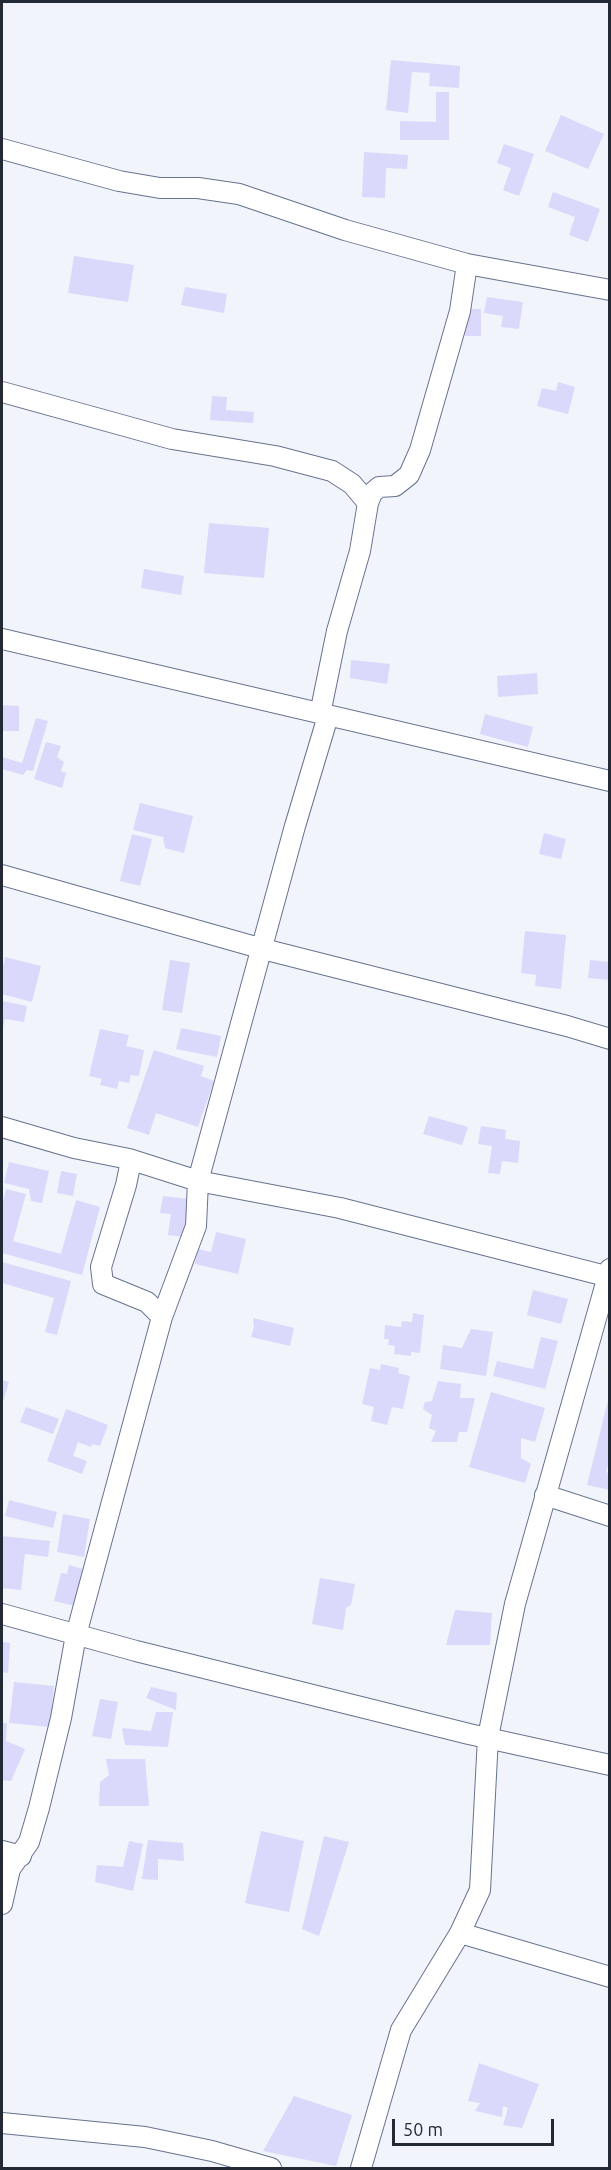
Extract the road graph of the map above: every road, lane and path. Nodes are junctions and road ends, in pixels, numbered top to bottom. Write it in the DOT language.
graph roads {
  1 [pos="2,149"];
  2 [pos="467,264"];
  3 [pos="609,290"];
  4 [pos="2,392"];
  5 [pos="368,503"];
  6 [pos="2,639"];
  7 [pos="324,715"];
  8 [pos="609,781"];
  9 [pos="2,875"];
  10 [pos="262,949"];
  11 [pos="609,1039"];
  12 [pos="2,1127"];
  13 [pos="131,1161"];
  14 [pos="198,1181"];
  15 [pos="609,1274"];
  16 [pos="162,1317"];
  17 [pos="545,1495"];
  18 [pos="609,1516"];
  19 [pos="2,1614"];
  20 [pos="76,1635"];
  21 [pos="488,1737"];
  22 [pos="609,1764"];
  23 [pos="11,1854"];
  24 [pos="2,1905"];
  25 [pos="460,1933"];
  26 [pos="609,1977"];
  27 [pos="2,2123"];
  28 [pos="271,2169"];
  29 [pos="361,2169"];
  1 -- 2 [label="street"];
  2 -- 3 [label="street"];
  2 -- 5 [label="street"];
  4 -- 5 [label="street"];
  5 -- 7 [label="street"];
  6 -- 7 [label="street"];
  7 -- 8 [label="street"];
  7 -- 10 [label="street"];
  9 -- 10 [label="street"];
  10 -- 11 [label="street"];
  10 -- 14 [label="street"];
  12 -- 13 [label="street"];
  13 -- 14 [label="street"];
  13 -- 16 [label="street"];
  14 -- 15 [label="street"];
  14 -- 16 [label="street"];
  15 -- 17 [label="street"];
  16 -- 20 [label="street"];
  17 -- 18 [label="street"];
  17 -- 21 [label="street"];
  19 -- 20 [label="street"];
  20 -- 21 [label="street"];
  20 -- 23 [label="street"];
  21 -- 22 [label="street"];
  21 -- 25 [label="street"];
  23 -- 24 [label="street"];
  25 -- 26 [label="street"];
  25 -- 29 [label="street"];
  27 -- 28 [label="street"];
}
